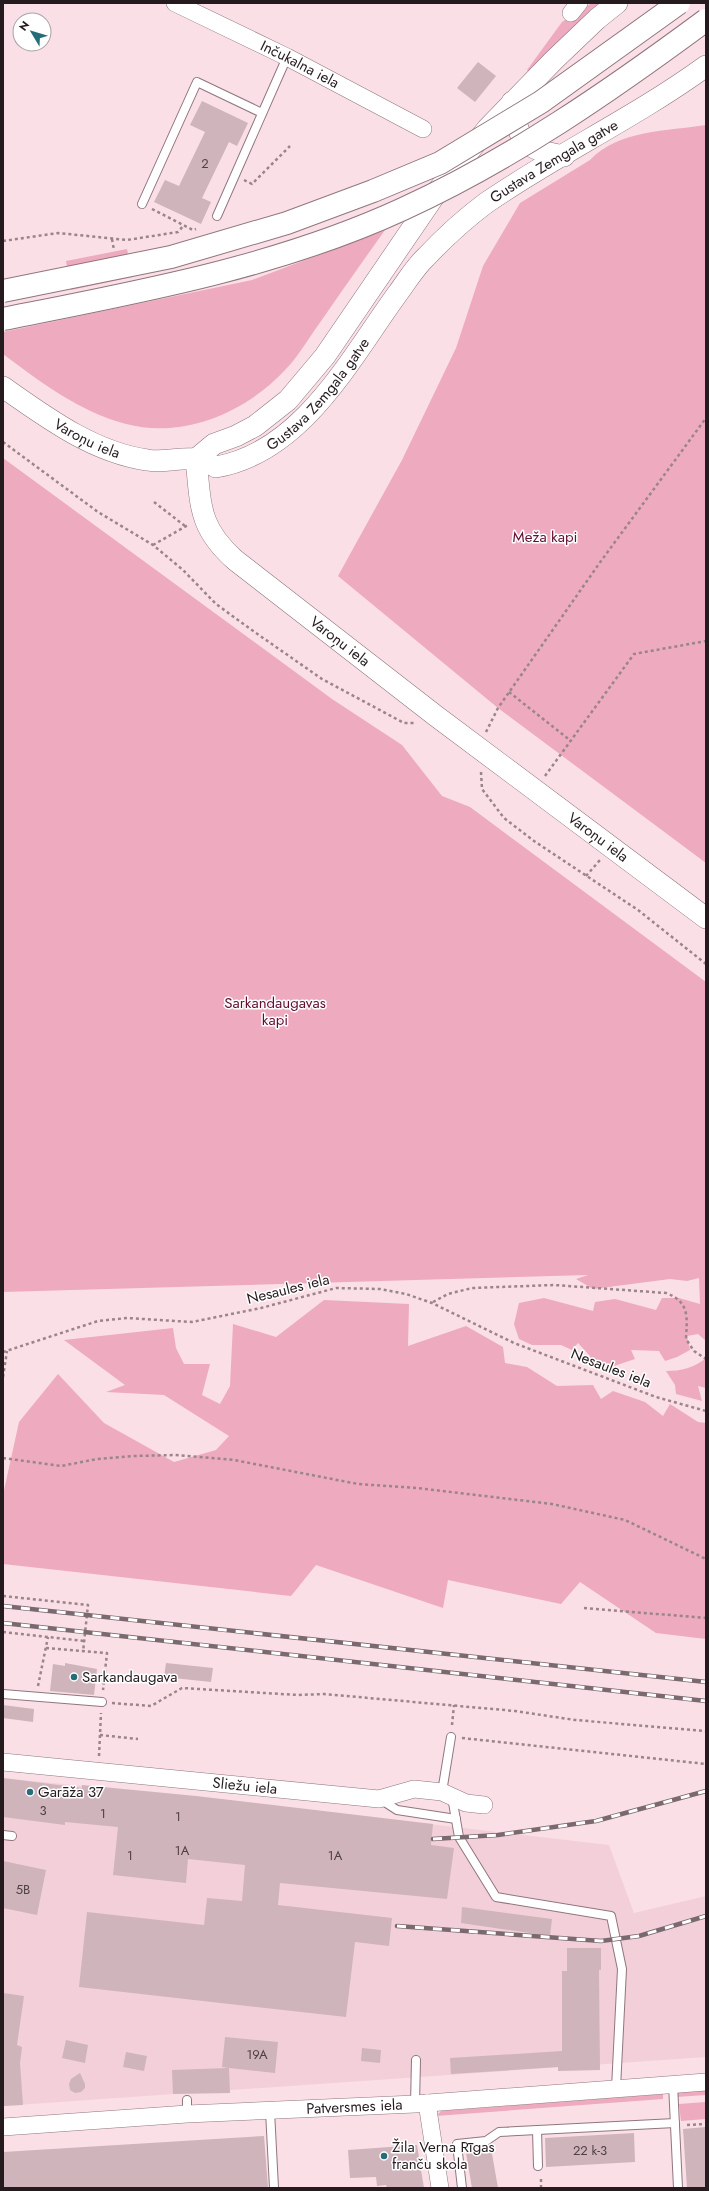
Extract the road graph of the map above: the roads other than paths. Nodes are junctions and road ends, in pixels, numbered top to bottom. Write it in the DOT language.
graph roads {
  1 [pos="175,3"];
  2 [pos="617,3"];
  3 [pos="679,3"];
  4 [pos="706,20"];
  5 [pos="287,57"];
  6 [pos="706,66"];
  7 [pos="512,102"];
  8 [pos="262,113"];
  9 [pos="423,129"];
  10 [pos="564,156"];
  11 [pos="142,204"];
  12 [pos="217,216"];
  13 [pos="3,291"];
  14 [pos="3,319"];
  15 [pos="3,387"];
  16 [pos="196,459"];
  17 [pos="706,918"];
  18 [pos="3,1694"];
  19 [pos="102,1702"];
  20 [pos="450,1737"];
  21 [pos="3,1762"];
  22 [pos="447,1795"];
  23 [pos="379,1799"];
  24 [pos="484,1805"];
  25 [pos="456,1819"];
  26 [pos="3,1835"];
  27 [pos="12,1836"];
  28 [pos="416,2060"];
  29 [pos="706,2082"];
  30 [pos="673,2084"];
  31 [pos="616,2088"];
  32 [pos="421,2104"];
  33 [pos="270,2111"];
  34 [pos="675,2124"];
  35 [pos="3,2127"];
  36 [pos="537,2130"];
  37 [pos="538,2166"];
  38 [pos="274,2188"];
  39 [pos="440,2188"];
  40 [pos="462,2188"];
  41 [pos="678,2188"];
  1 -- 5 [label="street, Inčukalna iela"];
  2 -- 7 [label="street, Gustava Zemgala gatve"];
  3 -- 13 [label="main road, bridge"];
  4 -- 14 [label="main road, Gustava Zemgala gatve, bridge"];
  5 -- 8 [label="lane"];
  5 -- 9 [label="street, Inčukalna iela"];
  6 -- 10 [label="street, Gustava Zemgala gatve"];
  7 -- 10 [label="street"];
  7 -- 16 [label="street, Gustava Zemgala gatve"];
  8 -- 11 [label="lane"];
  8 -- 12 [label="lane"];
  10 -- 16 [label="street, Gustava Zemgala gatve"];
  15 -- 16 [label="street, Varoņu iela"];
  16 -- 17 [label="street, Varoņu iela"];
  18 -- 19 [label="lane"];
  20 -- 22 [label="lane"];
  21 -- 23 [label="street, Sliežu iela"];
  22 -- 23 [label="street, Sliežu iela"];
  22 -- 24 [label="street, Sliežu iela"];
  22 -- 25 [label="lane"];
  23 -- 25 [label="lane"];
  25 -- 31 [label="lane"];
  26 -- 27 [label="lane"];
  28 -- 32 [label="lane"];
  29 -- 30 [label="street, Patversmes iela"];
  30 -- 31 [label="street, Patversmes iela"];
  30 -- 34 [label="lane"];
  31 -- 32 [label="street, Patversmes iela"];
  32 -- 33 [label="street, Patversmes iela"];
  32 -- 39 [label="street"];
  33 -- 35 [label="street, Patversmes iela"];
  33 -- 38 [label="lane"];
  34 -- 36 [label="lane"];
  34 -- 41 [label="lane"];
  36 -- 37 [label="lane"];
  36 -- 40 [label="lane"];
}
